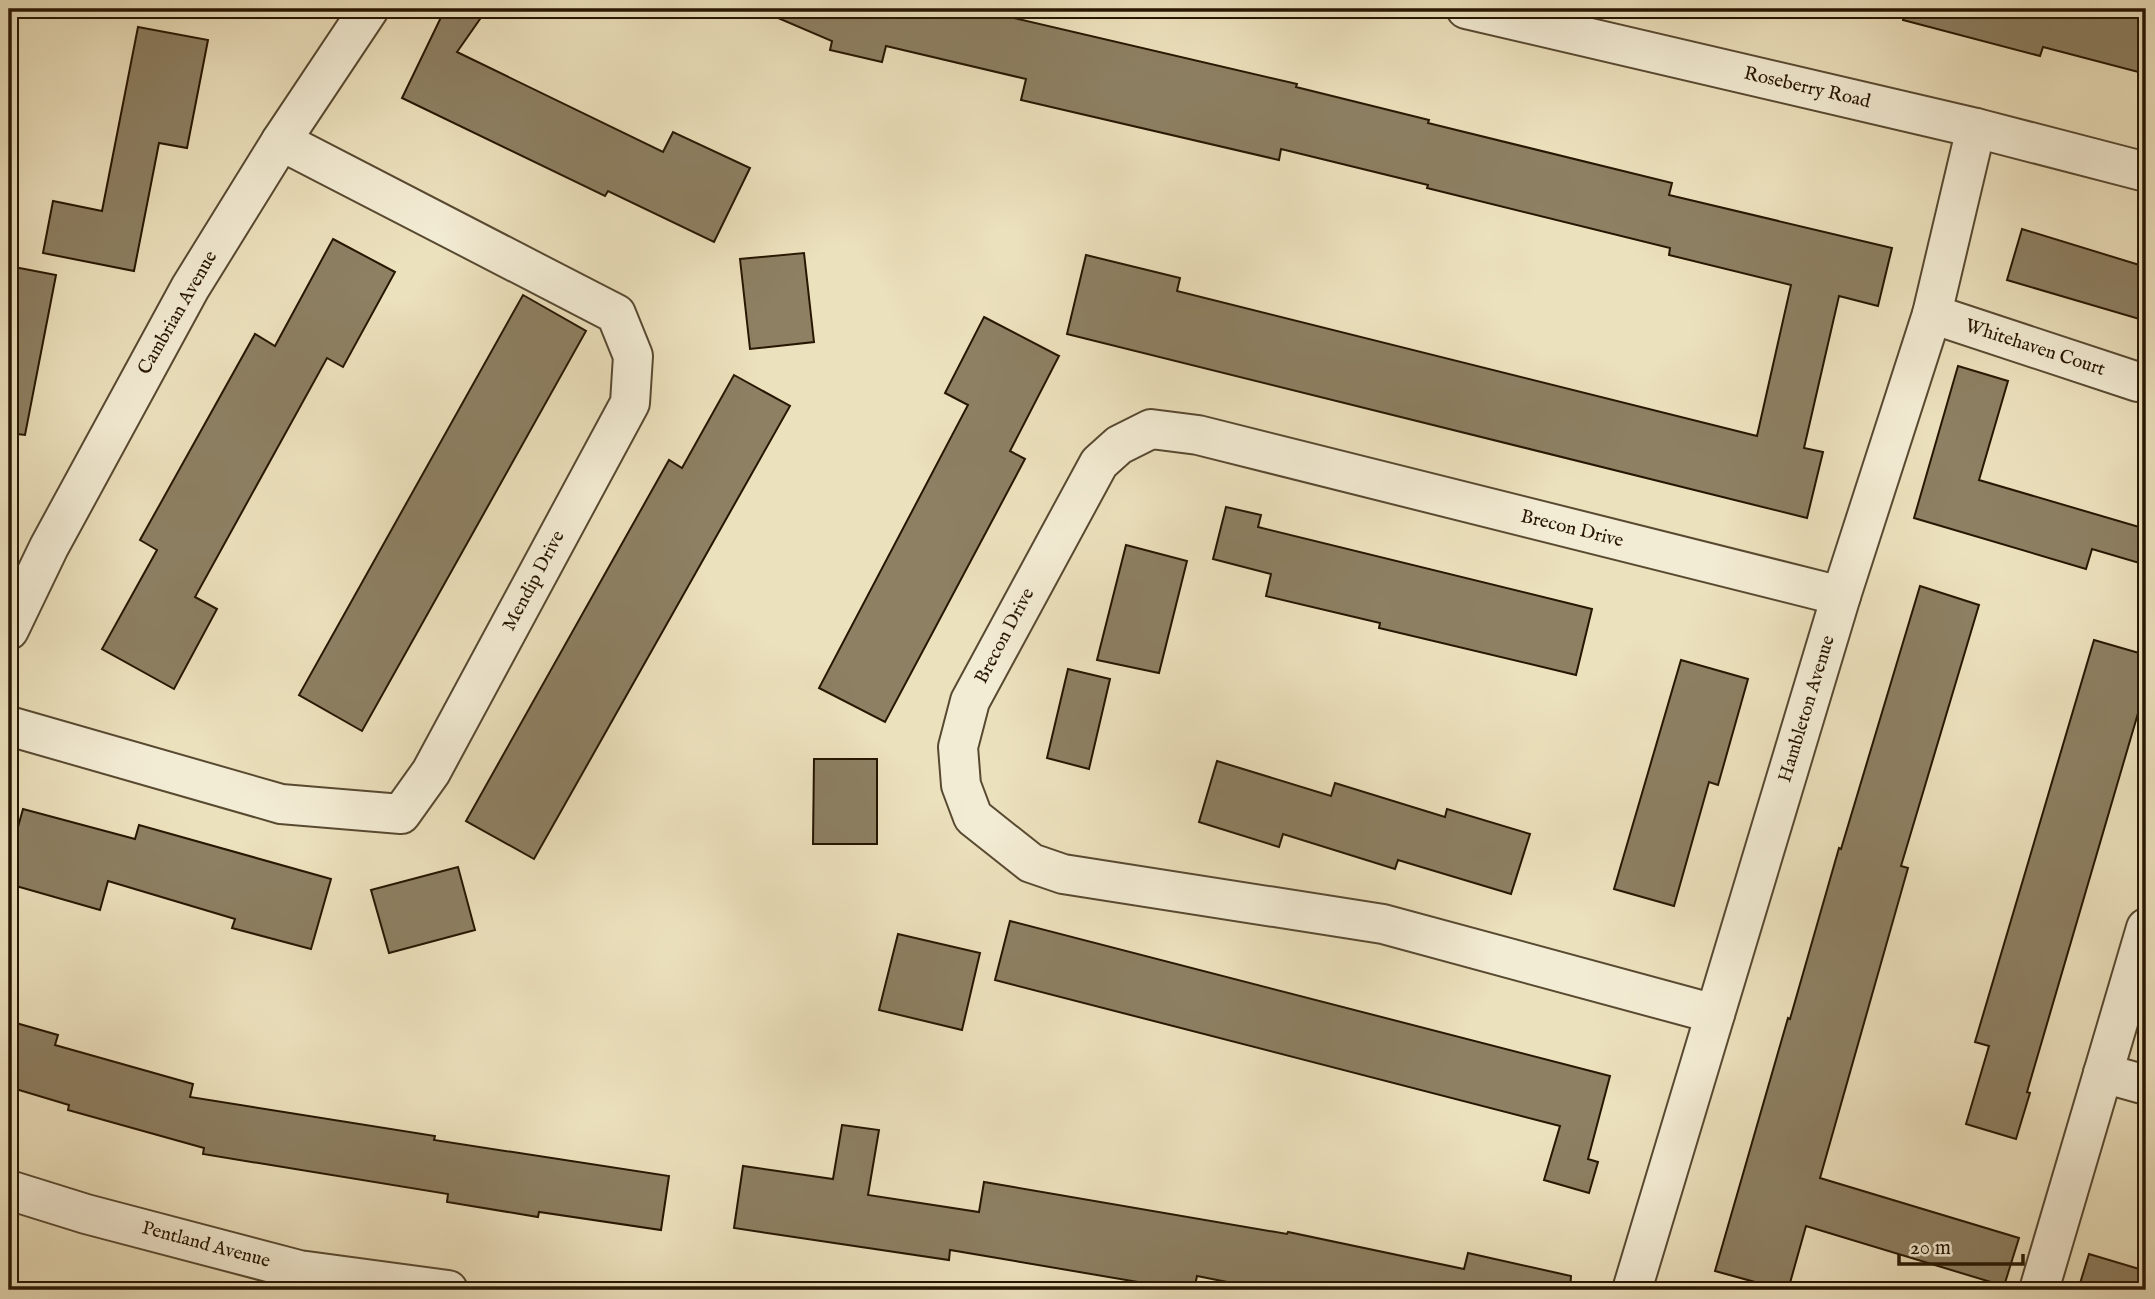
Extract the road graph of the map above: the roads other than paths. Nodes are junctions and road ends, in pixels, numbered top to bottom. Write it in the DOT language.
graph roads {
  1 [pos="369,9"];
  2 [pos="1466,9"];
  3 [pos="1976,128"];
  4 [pos="281,141"];
  5 [pos="2146,172"];
  6 [pos="1932,314"];
  7 [pos="2137,382"];
  8 [pos="1841,596"];
  9 [pos="9,630"];
  10 [pos="9,726"];
  11 [pos="2146,928"];
  12 [pos="1716,1014"];
  13 [pos="2103,1073"];
  14 [pos="2146,1085"];
  15 [pos="9,1191"];
  16 [pos="448,1290"];
  17 [pos="1632,1290"];
  18 [pos="2039,1290"];
  1 -- 4 [label="street, Cambrian Avenue"];
  2 -- 3 [label="street, Roseberry Road"];
  3 -- 5 [label="street, Roseberry Road"];
  3 -- 6 [label="street, Hambleton Avenue"];
  4 -- 9 [label="street, Cambrian Avenue"];
  4 -- 10 [label="street, Mendip Drive"];
  6 -- 7 [label="street, Whitehaven Court"];
  6 -- 8 [label="street, Hambleton Avenue"];
  8 -- 12 [label="street, Hambleton Avenue"];
  8 -- 12 [label="street, Brecon Drive"];
  11 -- 13 [label="street"];
  12 -- 17 [label="street, Hambleton Avenue"];
  13 -- 14 [label="street"];
  13 -- 18 [label="street"];
  15 -- 16 [label="street, Pentland Avenue"];
}
